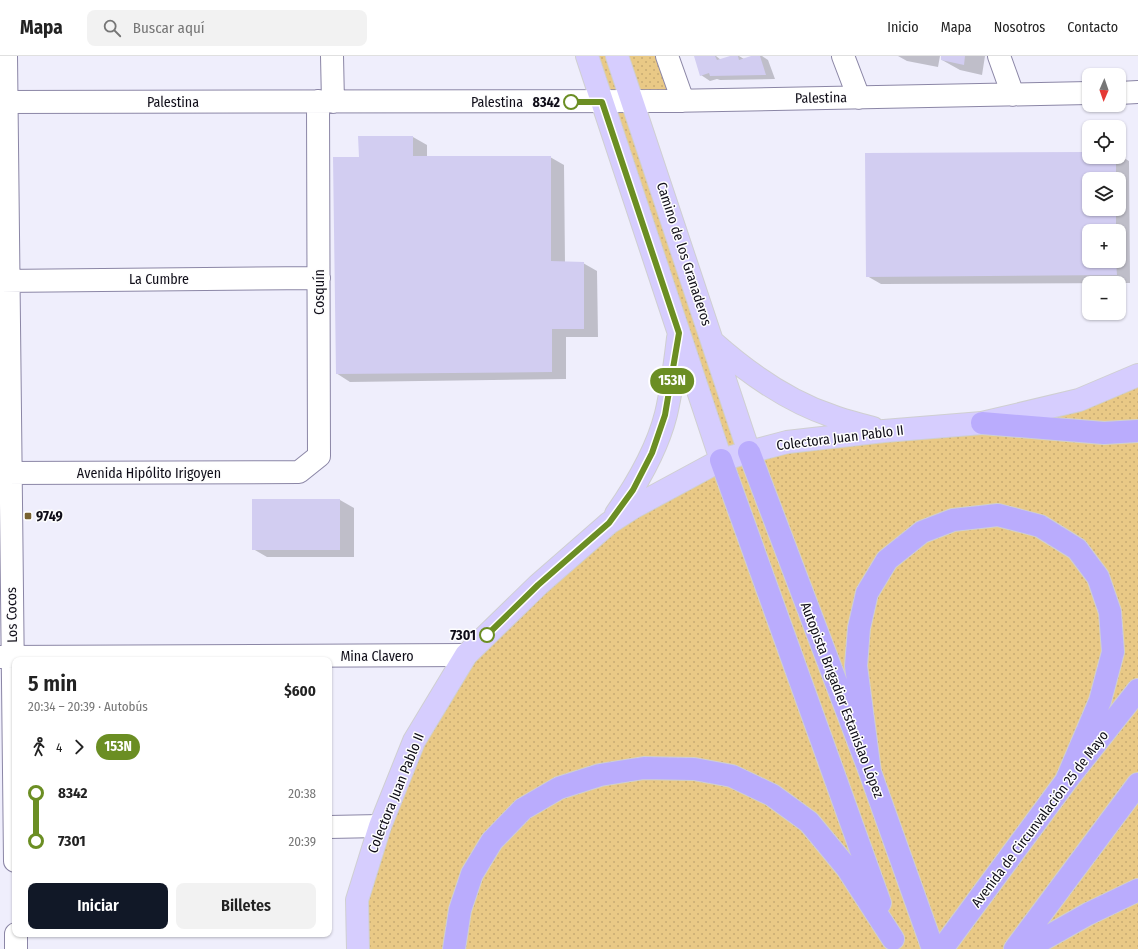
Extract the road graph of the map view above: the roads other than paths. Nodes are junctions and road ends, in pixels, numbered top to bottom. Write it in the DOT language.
graph roads {
  1 [pos="6,56"];
  2 [pos="332,56"];
  3 [pos="586,56"];
  4 [pos="617,56"];
  5 [pos="667,56"];
  6 [pos="843,56"];
  7 [pos="998,56"];
  8 [pos="1138,92"];
  9 [pos="1082,93"];
  10 [pos="1126,93"];
  11 [pos="1013,95"];
  12 [pos="859,98"];
  13 [pos="633,101"];
  14 [pos="683,101"];
  15 [pos="3,102"];
  16 [pos="326,102"];
  17 [pos="602,102"];
  18 [pos="319,278"];
  19 [pos="4,281"];
  20 [pos="679,333"];
  21 [pos="714,343"];
  22 [pos="1138,375"];
  23 [pos="982,423"];
  24 [pos="884,431"];
  25 [pos="1138,431"];
  26 [pos="749,452"];
  27 [pos="721,460"];
  28 [pos="298,472"];
  29 [pos="5,473"];
  30 [pos="609,523"];
  31 [pos="466,655"];
  32 [pos="6,657"];
  33 [pos="1138,690"];
  34 [pos="12,771"];
  35 [pos="870,772"];
  36 [pos="1066,782"];
  37 [pos="1138,784"];
  38 [pos="380,826"];
  39 [pos="332,827"];
  40 [pos="0,828"];
  41 [pos="12,828"];
  42 [pos="1138,890"];
  43 [pos="16,937"];
  44 [pos="895,944"];
  45 [pos="16,949"];
  46 [pos="358,949"];
  47 [pos="454,949"];
  48 [pos="933,949"];
  49 [pos="942,949"];
  50 [pos="1016,949"];
  51 [pos="1026,949"];
  1 -- 15 [label="street, Los Cocos"];
  2 -- 16 [label="street, Cosquín"];
  3 -- 17 [label="main road, Camino de los Granaderos"];
  4 -- 13 [label="main road, Camino de los Granaderos"];
  5 -- 14 [label="street"];
  6 -- 12 [label="street"];
  7 -- 11 [label="street"];
  8 -- 10 [label="street"];
  9 -- 11 [label="street, Palestina"];
  11 -- 12 [label="street, Palestina"];
  12 -- 14 [label="street, Palestina"];
  13 -- 14 [label="street, Palestina"];
  13 -- 17 [label="street, Palestina"];
  13 -- 21 [label="main road, Camino de los Granaderos"];
  15 -- 16 [label="street, Palestina"];
  15 -- 19 [label="street, Los Cocos"];
  16 -- 17 [label="street, Palestina"];
  16 -- 18 [label="street, Cosquín"];
  17 -- 20 [label="main road, Camino de los Granaderos"];
  18 -- 19 [label="street, La Cumbre"];
  18 -- 28 [label="street, Cosquín"];
  19 -- 29 [label="street, Los Cocos"];
  20 -- 27 [label="main road, Camino de los Granaderos"];
  20 -- 30 [label="main road"];
  21 -- 24 [label="main road"];
  21 -- 26 [label="main road, Camino de los Granaderos"];
  22 -- 23 [label="main road, Colectora Juan Pablo II"];
  23 -- 24 [label="main road, Colectora Juan Pablo II"];
  23 -- 25 [label="highway"];
  24 -- 26 [label="main road, Colectora Juan Pablo II"];
  26 -- 27 [label="main road, Colectora Juan Pablo II"];
  26 -- 35 [label="highway, Autopista Brigadier Estanislao López"];
  27 -- 30 [label="main road, Colectora Juan Pablo II"];
  27 -- 44 [label="highway"];
  28 -- 29 [label="street, Avenida Hipólito Irigoyen"];
  29 -- 32 [label="street, Los Cocos"];
  30 -- 31 [label="main road, Colectora Juan Pablo II"];
  31 -- 32 [label="street, Mina Clavero"];
  31 -- 38 [label="main road, Colectora Juan Pablo II"];
  32 -- 34 [label="street, Los Cocos"];
  33 -- 36 [label="highway, Avenida de Circunvalación 25 de Mayo"];
  35 -- 36 [label="highway"];
  35 -- 48 [label="highway, Autopista Brigadier Estanislao López"];
  36 -- 49 [label="highway, Avenida de Circunvalación 25 de Mayo"];
  37 -- 50 [label="highway"];
  38 -- 39 [label="street"];
  38 -- 46 [label="main road, Colectora Juan Pablo II"];
  40 -- 41 [label="street"];
  42 -- 51 [label="highway"];
  43 -- 45 [label="street"];
  44 -- 47 [label="highway"];
}
